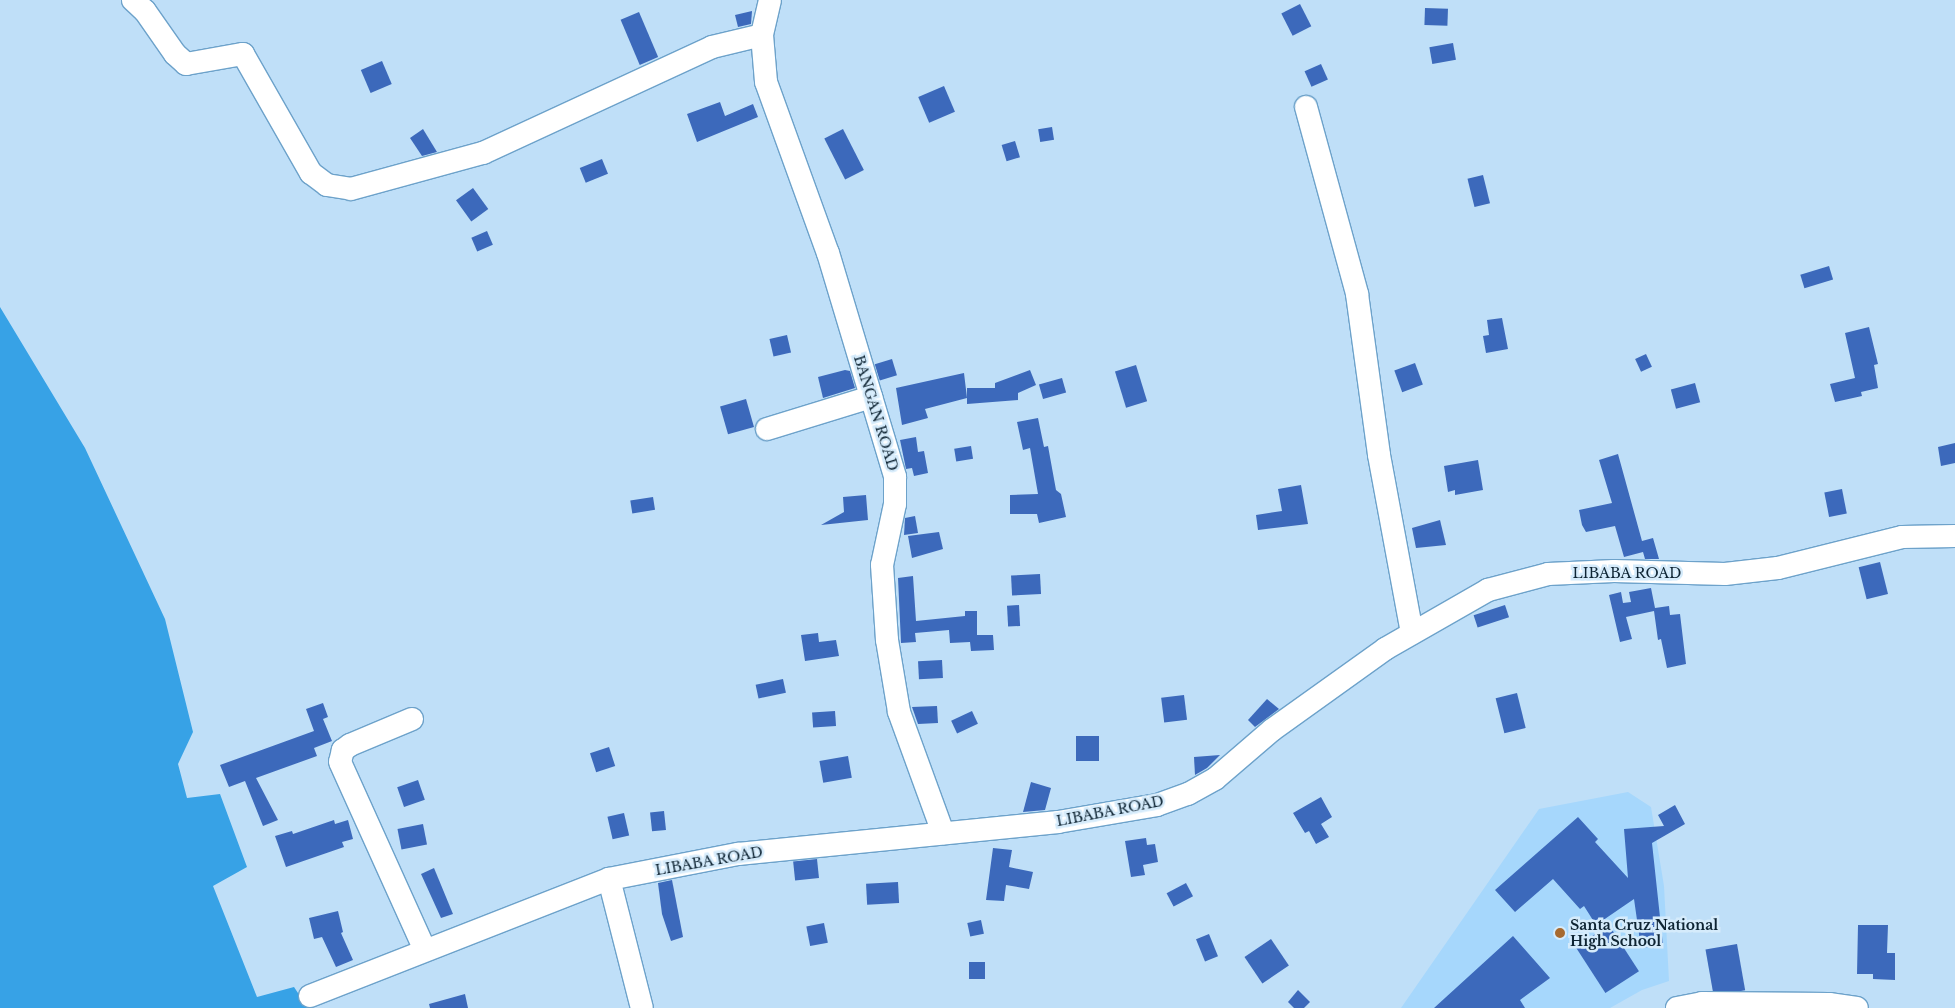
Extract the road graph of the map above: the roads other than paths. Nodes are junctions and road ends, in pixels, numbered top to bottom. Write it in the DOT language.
graph roads {
  1 [pos="133,0"];
  2 [pos="770,0"];
  3 [pos="762,35"];
  4 [pos="1306,106"];
  5 [pos="871,397"];
  6 [pos="767,429"];
  7 [pos="1955,536"];
  8 [pos="1412,632"];
  9 [pos="412,719"];
  10 [pos="943,833"];
  11 [pos="608,879"];
  12 [pos="425,950"];
  13 [pos="310,996"];
  14 [pos="642,1008"];
  15 [pos="1677,1008"];
  16 [pos="1857,1008"];
  1 -- 3 [label="street"];
  2 -- 3 [label="street, BANGAN ROAD"];
  3 -- 5 [label="street, BANGAN ROAD"];
  4 -- 8 [label="street"];
  5 -- 6 [label="street"];
  5 -- 10 [label="street, BANGAN ROAD"];
  7 -- 8 [label="street, LIBABA ROAD"];
  8 -- 10 [label="street, LIBABA ROAD"];
  9 -- 12 [label="street"];
  10 -- 11 [label="street, LIBABA ROAD"];
  11 -- 12 [label="street, LIBABA ROAD"];
  11 -- 14 [label="street"];
  12 -- 13 [label="street, LIBABA ROAD"];
  15 -- 16 [label="street"];
}
